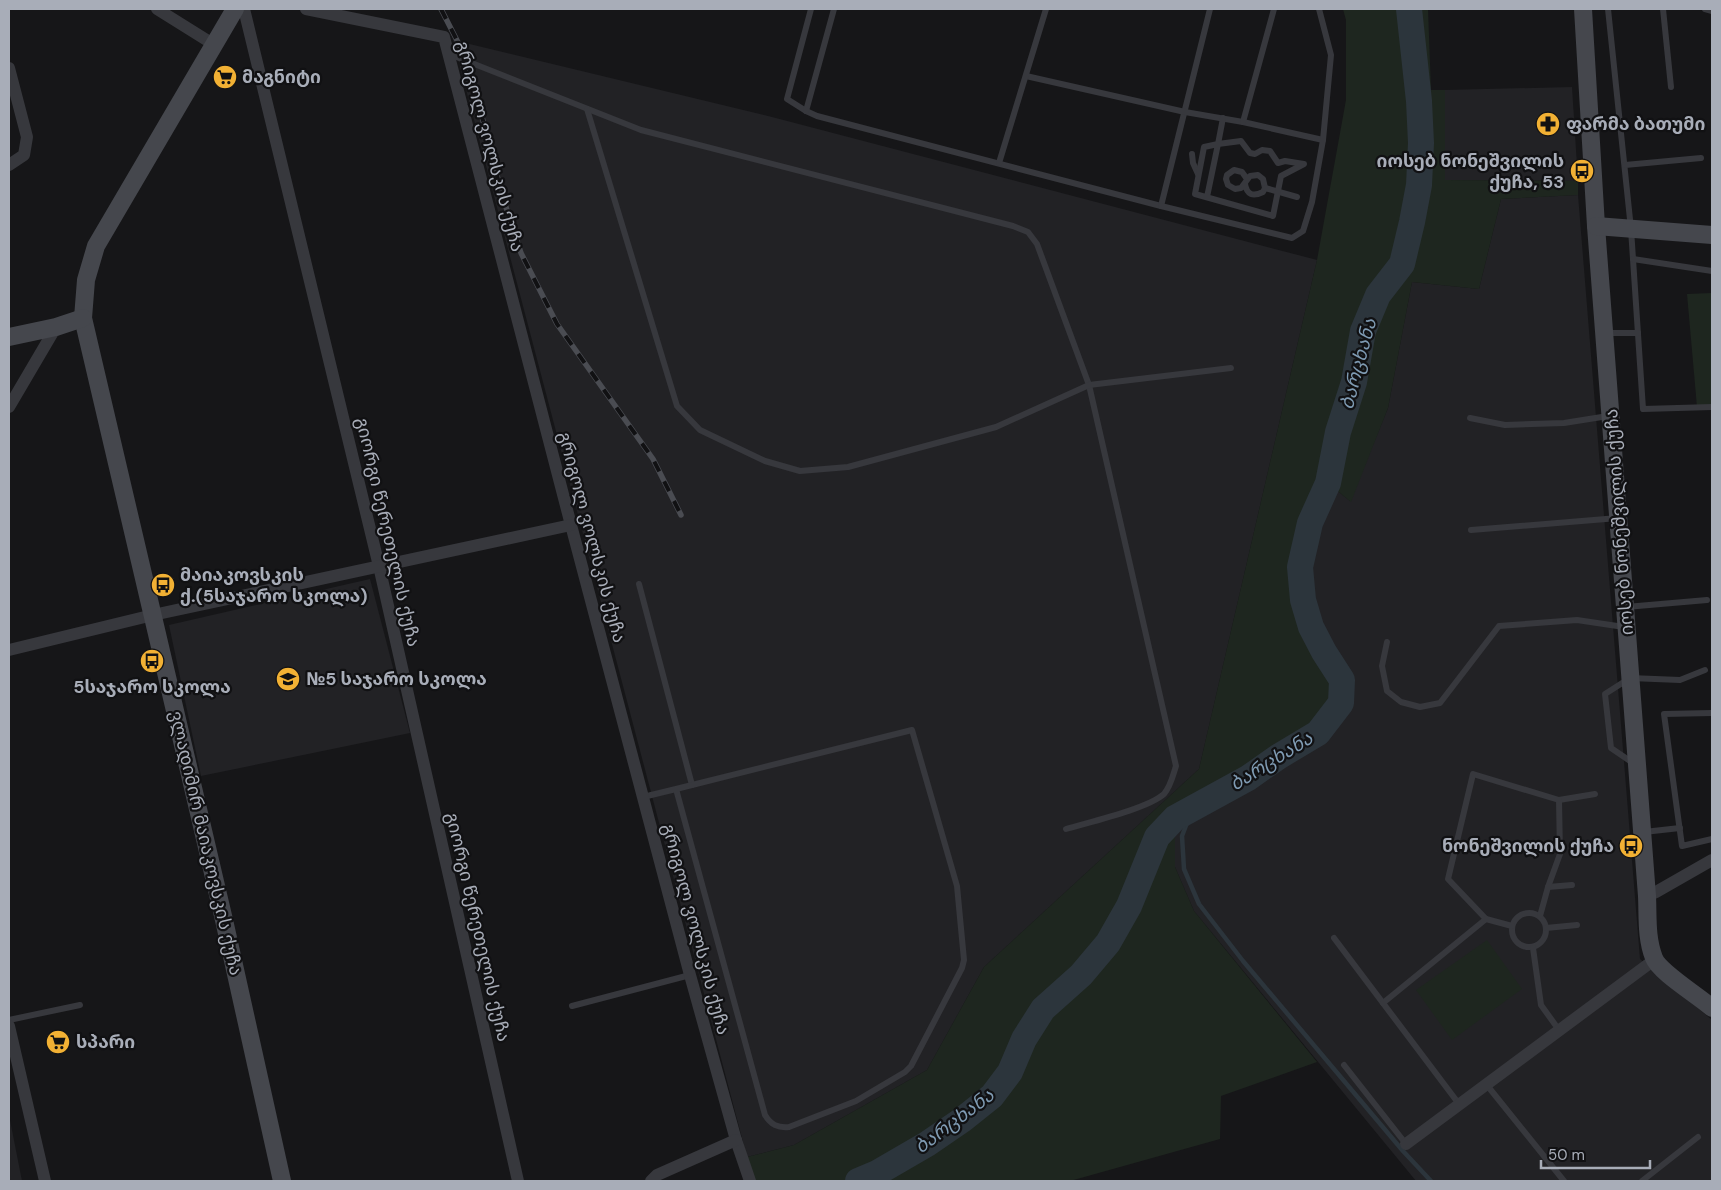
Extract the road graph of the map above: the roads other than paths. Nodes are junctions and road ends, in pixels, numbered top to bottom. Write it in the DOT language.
graph roads {
  1 [pos="157,9"];
  2 [pos="235,9"];
  3 [pos="244,9"];
  4 [pos="306,9"];
  5 [pos="811,9"];
  6 [pos="834,9"];
  7 [pos="1046,9"];
  8 [pos="1210,9"];
  9 [pos="1274,9"];
  10 [pos="1319,9"];
  11 [pos="1582,9"];
  12 [pos="1608,9"];
  13 [pos="1663,9"];
  14 [pos="1705,9"];
  15 [pos="1712,11"];
  16 [pos="213,44"];
  17 [pos="449,54"];
  18 [pos="9,68"];
  19 [pos="1026,76"];
  20 [pos="1671,87"];
  21 [pos="587,109"];
  22 [pos="806,111"];
  23 [pos="1185,112"];
  24 [pos="1223,118"];
  25 [pos="1243,122"];
  26 [pos="1324,140"];
  27 [pos="1218,144"];
  28 [pos="1192,154"];
  29 [pos="1700,158"];
  30 [pos="999,164"];
  31 [pos="9,165"];
  32 [pos="1625,165"];
  33 [pos="1198,175"];
  34 [pos="1265,188"];
  35 [pos="1278,192"];
  36 [pos="1207,197"];
  37 [pos="1297,198"];
  38 [pos="1161,206"];
  39 [pos="1596,226"];
  40 [pos="1631,229"];
  41 [pos="1711,234"];
  42 [pos="1634,259"];
  43 [pos="1712,271"];
  44 [pos="82,318"];
  45 [pos="56,327"];
  46 [pos="1638,332"];
  47 [pos="1604,333"];
  48 [pos="9,337"];
  49 [pos="1231,368"];
  50 [pos="1089,385"];
  51 [pos="9,407"];
  52 [pos="1712,407"];
  53 [pos="1611,416"];
  54 [pos="1470,418"];
  55 [pos="1619,518"];
  56 [pos="571,525"];
  57 [pos="1471,530"];
  58 [pos="379,566"];
  59 [pos="639,584"];
  60 [pos="1707,600"];
  61 [pos="1625,607"];
  62 [pos="153,615"];
  63 [pos="1627,627"];
  64 [pos="1387,642"];
  65 [pos="9,650"];
  66 [pos="1705,670"];
  67 [pos="1630,678"];
  68 [pos="1712,713"];
  69 [pos="1637,765"];
  70 [pos="692,785"];
  71 [pos="676,789"];
  72 [pos="1595,794"];
  73 [pos="643,797"];
  74 [pos="1559,800"];
  75 [pos="1066,828"];
  76 [pos="1680,828"];
  77 [pos="1642,833"];
  78 [pos="1712,840"];
  79 [pos="1712,860"];
  80 [pos="1572,885"];
  81 [pos="1548,887"];
  82 [pos="1647,896"];
  83 [pos="1540,916"];
  84 [pos="1486,919"];
  85 [pos="1577,925"];
  86 [pos="1512,926"];
  87 [pos="1546,928"];
  88 [pos="1334,938"];
  89 [pos="1533,948"];
  90 [pos="1654,960"];
  91 [pos="690,975"];
  92 [pos="1708,1002"];
  93 [pos="1383,1003"];
  94 [pos="80,1005"];
  95 [pos="572,1006"];
  96 [pos="9,1020"];
  97 [pos="9,1026"];
  98 [pos="1559,1030"];
  99 [pos="1344,1065"];
  100 [pos="1486,1084"];
  101 [pos="1460,1104"];
  102 [pos="1698,1137"];
  103 [pos="736,1140"];
  104 [pos="1406,1144"];
  105 [pos="45,1181"];
  106 [pos="282,1181"];
  107 [pos="518,1181"];
  108 [pos="651,1181"];
  109 [pos="750,1181"];
  110 [pos="1564,1181"];
  111 [pos="1642,1181"];
  1 -- 16 [label="street"];
  2 -- 16 [label="main road, ვლადიმირ მაიაკოვსკის ქუჩა"];
  3 -- 58 [label="street, გიორგი წერეთელის ქუჩა"];
  4 -- 17 [label="street, გრიგოლ ვოლსკის ქუჩა"];
  5 -- 22 [label="lane"];
  6 -- 22 [label="lane"];
  7 -- 19 [label="lane"];
  8 -- 23 [label="lane"];
  9 -- 25 [label="lane"];
  10 -- 26 [label="lane"];
  11 -- 39 [label="main road, იოსებ ნონეშვილის ქუჩა"];
  12 -- 32 [label="lane"];
  13 -- 20 [label="lane"];
  14 -- 15 [label="lane"];
  16 -- 44 [label="main road, ვლადიმირ მაიაკოვსკის ქუჩა"];
  17 -- 21 [label="lane"];
  17 -- 56 [label="street, გრიგოლ ვოლსკის ქუჩა"];
  18 -- 31 [label="street"];
  19 -- 23 [label="lane"];
  19 -- 30 [label="lane"];
  21 -- 50 [label="lane"];
  21 -- 50 [label="lane"];
  22 -- 30 [label="lane"];
  23 -- 24 [label="lane"];
  23 -- 38 [label="lane"];
  24 -- 25 [label="lane"];
  24 -- 27 [label="lane"];
  25 -- 26 [label="lane"];
  26 -- 38 [label="lane"];
  27 -- 33 [label="lane"];
  27 -- 35 [label="lane"];
  27 -- 36 [label="lane"];
  28 -- 33 [label="lane"];
  29 -- 32 [label="lane"];
  30 -- 38 [label="lane"];
  32 -- 40 [label="lane"];
  33 -- 36 [label="lane"];
  34 -- 34 [label="lane"];
  34 -- 35 [label="lane"];
  35 -- 36 [label="lane"];
  35 -- 37 [label="lane"];
  39 -- 40 [label="main road"];
  39 -- 47 [label="main road, იოსებ ნონეშვილის ქუჩა"];
  40 -- 41 [label="main road"];
  40 -- 42 [label="lane"];
  42 -- 43 [label="lane"];
  42 -- 46 [label="lane"];
  44 -- 45 [label="main road"];
  44 -- 62 [label="main road, ვლადიმირ მაიაკოვსკის ქუჩა"];
  45 -- 48 [label="main road"];
  45 -- 51 [label="street"];
  46 -- 47 [label="lane"];
  46 -- 52 [label="lane"];
  47 -- 53 [label="main road, იოსებ ნონეშვილის ქუჩა"];
  49 -- 50 [label="lane"];
  50 -- 75 [label="lane"];
  53 -- 54 [label="lane"];
  53 -- 55 [label="main road, იოსებ ნონეშვილის ქუჩა"];
  55 -- 57 [label="lane"];
  55 -- 61 [label="main road, იოსებ ნონეშვილის ქუჩა"];
  56 -- 58 [label="street"];
  56 -- 73 [label="street, გრიგოლ ვოლსკის ქუჩა"];
  58 -- 62 [label="street"];
  58 -- 107 [label="street, გიორგი წერეთელის ქუჩა"];
  59 -- 70 [label="lane"];
  60 -- 61 [label="lane"];
  61 -- 63 [label="main road, იოსებ ნონეშვილის ქუჩა"];
  62 -- 65 [label="street"];
  62 -- 106 [label="main road, ვლადიმირ მაიაკოვსკის ქუჩა"];
  63 -- 64 [label="lane"];
  63 -- 67 [label="main road, იოსებ ნონეშვილის ქუჩა"];
  66 -- 67 [label="lane"];
  67 -- 69 [label="main road, იოსებ ნონეშვილის ქუჩა"];
  67 -- 69 [label="lane"];
  68 -- 76 [label="lane"];
  69 -- 77 [label="main road, იოსებ ნონეშვილის ქუჩა"];
  70 -- 71 [label="lane"];
  70 -- 71 [label="lane"];
  71 -- 73 [label="lane"];
  72 -- 74 [label="lane"];
  73 -- 91 [label="street, გრიგოლ ვოლსკის ქუჩა"];
  74 -- 81 [label="lane"];
  74 -- 84 [label="lane"];
  76 -- 77 [label="lane"];
  76 -- 78 [label="lane"];
  77 -- 82 [label="main road, იოსებ ნონეშვილის ქუჩა"];
  79 -- 82 [label="street"];
  80 -- 81 [label="lane"];
  81 -- 83 [label="lane"];
  82 -- 90 [label="main road, იოსებ ნონეშვილის ქუჩა"];
  83 -- 86 [label="lane"];
  83 -- 87 [label="lane"];
  84 -- 86 [label="lane"];
  84 -- 93 [label="lane"];
  85 -- 87 [label="lane"];
  86 -- 89 [label="lane"];
  87 -- 89 [label="lane"];
  88 -- 93 [label="lane"];
  89 -- 98 [label="lane"];
  90 -- 92 [label="main road"];
  90 -- 98 [label="street"];
  91 -- 95 [label="lane"];
  91 -- 103 [label="street, გრიგოლ ვოლსკის ქუჩა"];
  93 -- 101 [label="lane"];
  94 -- 96 [label="lane"];
  97 -- 105 [label="street"];
  98 -- 100 [label="street"];
  99 -- 104 [label="lane"];
  100 -- 101 [label="street"];
  100 -- 110 [label="lane"];
  101 -- 104 [label="street"];
  102 -- 111 [label="lane"];
  103 -- 108 [label="street"];
  103 -- 109 [label="street, გრიგოლ ვოლსკის ქუჩა"];
}
